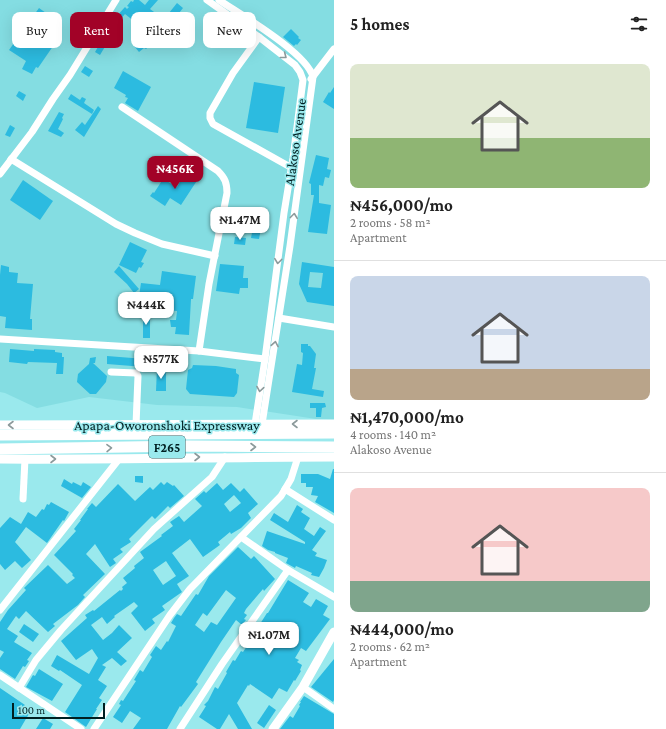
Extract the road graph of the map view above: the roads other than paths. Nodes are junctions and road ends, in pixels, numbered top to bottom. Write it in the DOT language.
graph roads {
  1 [pos="116,0"];
  2 [pos="207,0"];
  3 [pos="221,2"];
  4 [pos="259,37"];
  5 [pos="334,50"];
  6 [pos="313,77"];
  7 [pos="303,86"];
  8 [pos="122,107"];
  9 [pos="11,159"];
  10 [pos="292,168"];
  11 [pos="0,174"];
  12 [pos="215,256"];
  13 [pos="279,318"];
  14 [pos="334,327"];
  15 [pos="0,339"];
  16 [pos="199,351"];
  17 [pos="265,358"];
  18 [pos="111,372"];
  19 [pos="258,424"];
  20 [pos="334,424"];
  21 [pos="0,425"];
  22 [pos="136,425"];
  23 [pos="334,434"];
  24 [pos="0,435"];
  25 [pos="334,447"];
  26 [pos="0,449"];
  27 [pos="225,457"];
  28 [pos="298,457"];
  29 [pos="334,457"];
  30 [pos="0,459"];
  31 [pos="25,459"];
  32 [pos="119,459"];
  33 [pos="285,489"];
  34 [pos="23,499"];
  35 [pos="334,520"];
  36 [pos="240,538"];
  37 [pos="288,570"];
  38 [pos="334,597"];
  39 [pos="0,610"];
  40 [pos="334,632"];
  41 [pos="0,676"];
  42 [pos="303,687"];
  43 [pos="19,688"];
  44 [pos="334,709"];
  45 [pos="81,729"];
  46 [pos="94,729"];
  47 [pos="180,729"];
  48 [pos="273,729"];
  1 -- 9 [label="street"];
  2 -- 3 [label="street, Alakoso Avenue"];
  3 -- 4 [label="street, Alakoso Avenue"];
  3 -- 6 [label="street, Alakoso Avenue"];
  4 -- 7 [label="street, Alakoso Avenue, one-way"];
  4 -- 10 [label="street"];
  5 -- 6 [label="street"];
  6 -- 7 [label="street"];
  13 -- 6 [label="street, Alakoso Avenue, one-way"];
  7 -- 10 [label="street, Alakoso Avenue"];
  8 -- 12 [label="street"];
  9 -- 11 [label="street"];
  9 -- 12 [label="street"];
  10 -- 17 [label="street, Alakoso Avenue, one-way"];
  12 -- 16 [label="street"];
  13 -- 14 [label="street"];
  19 -- 13 [label="street, Alakoso Avenue, one-way"];
  15 -- 16 [label="street"];
  16 -- 17 [label="street"];
  17 -- 19 [label="street, Alakoso Avenue, one-way"];
  18 -- 22 [label="street"];
  20 -- 19 [label="main road, Apapa-Oworonshoki Expressway, one-way"];
  19 -- 22 [label="main road, Apapa-Oworonshoki Expressway"];
  22 -- 21 [label="main road, Apapa-Oworonshoki Expressway, one-way"];
  23 -- 24 [label="highway, Apapa-Oworonshoki Expressway / F265"];
  26 -- 25 [label="highway, Apapa-Oworonshoki Expressway / F265, one-way"];
  27 -- 28 [label="main road"];
  32 -- 27 [label="main road, one-way"];
  27 -- 43 [label="street"];
  28 -- 29 [label="main road"];
  28 -- 33 [label="street"];
  30 -- 31 [label="main road"];
  31 -- 32 [label="main road, one-way"];
  31 -- 34 [label="street"];
  32 -- 39 [label="street"];
  33 -- 35 [label="street"];
  33 -- 36 [label="street"];
  36 -- 37 [label="street"];
  36 -- 46 [label="street"];
  37 -- 38 [label="street"];
  37 -- 47 [label="street"];
  40 -- 42 [label="main road"];
  41 -- 43 [label="street"];
  42 -- 44 [label="street"];
  42 -- 48 [label="main road"];
  43 -- 45 [label="street"];
}
